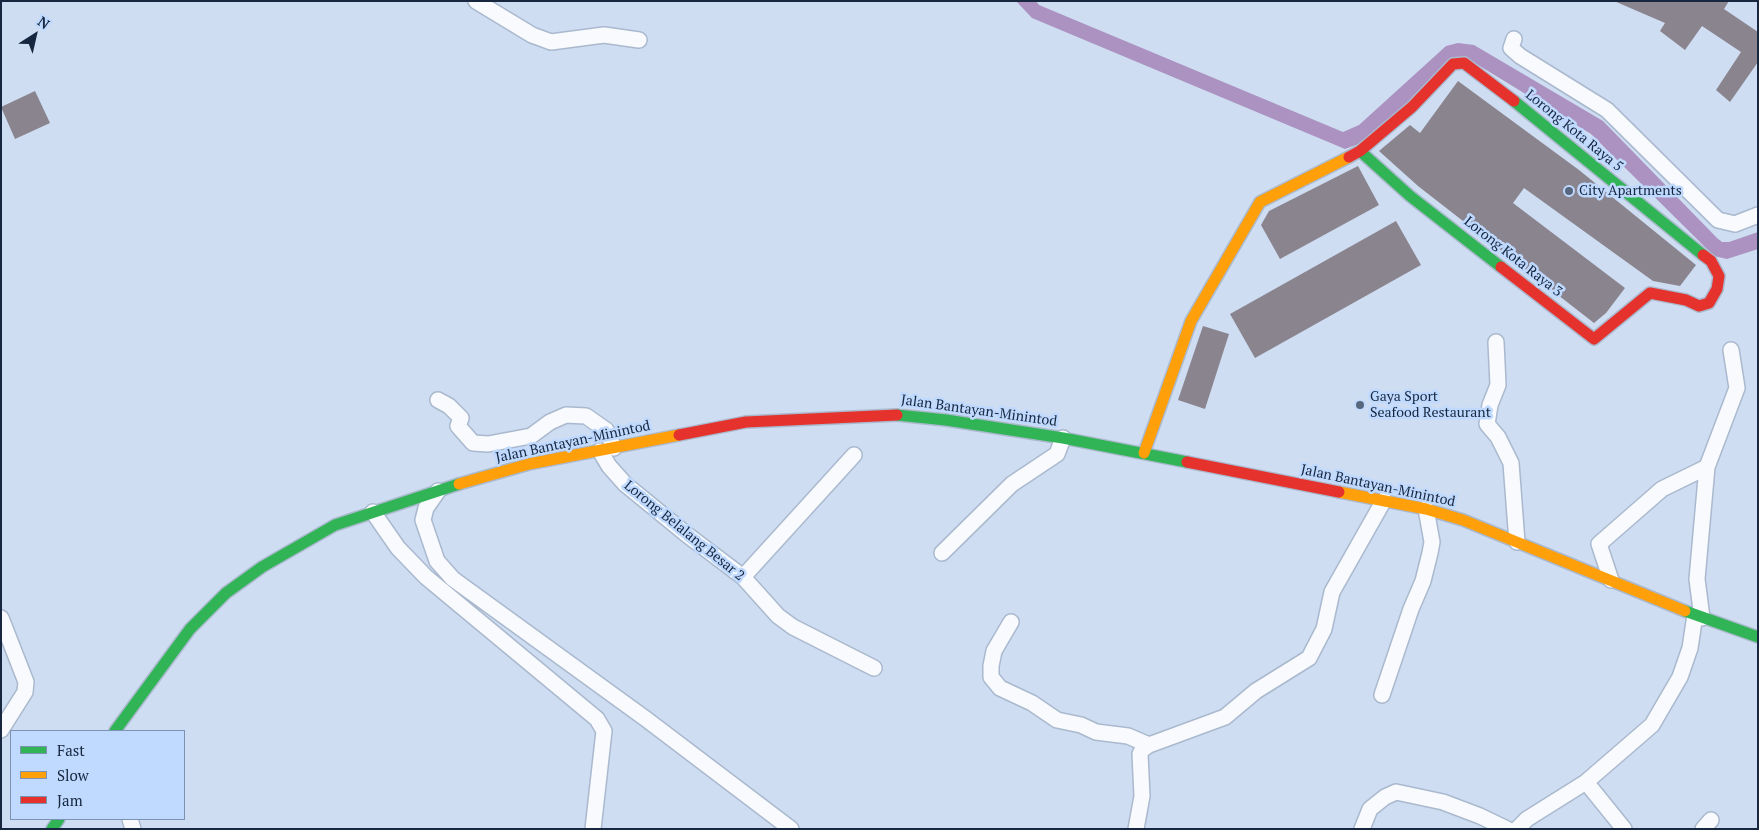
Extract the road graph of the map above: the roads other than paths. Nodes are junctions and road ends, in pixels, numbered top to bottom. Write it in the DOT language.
graph roads {
  1 [pos="476,1"];
  2 [pos="1514,39"];
  3 [pos="639,40"];
  4 [pos="1360,151"];
  5 [pos="1758,215"];
  6 [pos="1650,293"];
  7 [pos="1496,342"];
  8 [pos="1731,350"];
  9 [pos="438,400"];
  10 [pos="1063,438"];
  11 [pos="607,450"];
  12 [pos="1144,453"];
  13 [pos="854,455"];
  14 [pos="1707,467"];
  15 [pos="439,490"];
  16 [pos="1384,500"];
  17 [pos="1426,509"];
  18 [pos="372,512"];
  19 [pos="1518,542"];
  20 [pos="942,553"];
  21 [pos="742,577"];
  22 [pos="1611,580"];
  23 [pos="1698,616"];
  24 [pos="1,618"];
  25 [pos="1011,622"];
  26 [pos="1758,636"];
  27 [pos="874,668"];
  28 [pos="1382,695"];
  29 [pos="1,730"];
  30 [pos="116,730"];
  31 [pos="1149,745"];
  32 [pos="1586,782"];
  33 [pos="593,829"];
  34 [pos="791,829"];
  35 [pos="1136,829"];
  36 [pos="1362,829"];
  37 [pos="1506,829"];
  38 [pos="1517,829"];
  39 [pos="1624,829"];
  1 -- 3 [label="street"];
  2 -- 5 [label="street"];
  4 -- 6 [label="main road, Lorong Kota Raya 3"];
  4 -- 6 [label="main road, Lorong Kota Raya 5"];
  4 -- 12 [label="main road"];
  7 -- 19 [label="street"];
  8 -- 14 [label="street"];
  9 -- 11 [label="street, Lorong Belalang Besar 2"];
  10 -- 11 [label="main road, Jalan Bantayan-Minintod"];
  10 -- 12 [label="main road, Jalan Bantayan-Minintod"];
  10 -- 20 [label="street"];
  11 -- 15 [label="main road, Jalan Bantayan-Minintod"];
  11 -- 21 [label="street, Lorong Belalang Besar 2"];
  12 -- 16 [label="main road, Jalan Bantayan-Minintod"];
  13 -- 21 [label="street"];
  14 -- 22 [label="street"];
  14 -- 23 [label="street"];
  15 -- 18 [label="main road, Jalan Bantayan-Minintod"];
  15 -- 34 [label="street"];
  16 -- 17 [label="main road, Jalan Bantayan-Minintod"];
  16 -- 31 [label="street"];
  17 -- 19 [label="main road, Jalan Bantayan-Minintod"];
  17 -- 28 [label="street"];
  18 -- 30 [label="main road, Jalan Bantayan-Minintod"];
  18 -- 33 [label="street"];
  19 -- 22 [label="main road, Jalan Bantayan-Minintod"];
  21 -- 27 [label="street, Lorong Belalang Besar 2"];
  22 -- 23 [label="main road, Jalan Bantayan-Minintod"];
  23 -- 26 [label="main road, Jalan Bantayan-Minintod"];
  23 -- 32 [label="street"];
  24 -- 29 [label="street"];
  25 -- 31 [label="street"];
  31 -- 35 [label="street"];
  32 -- 38 [label="street"];
  32 -- 39 [label="street"];
  36 -- 37 [label="street"];
}
